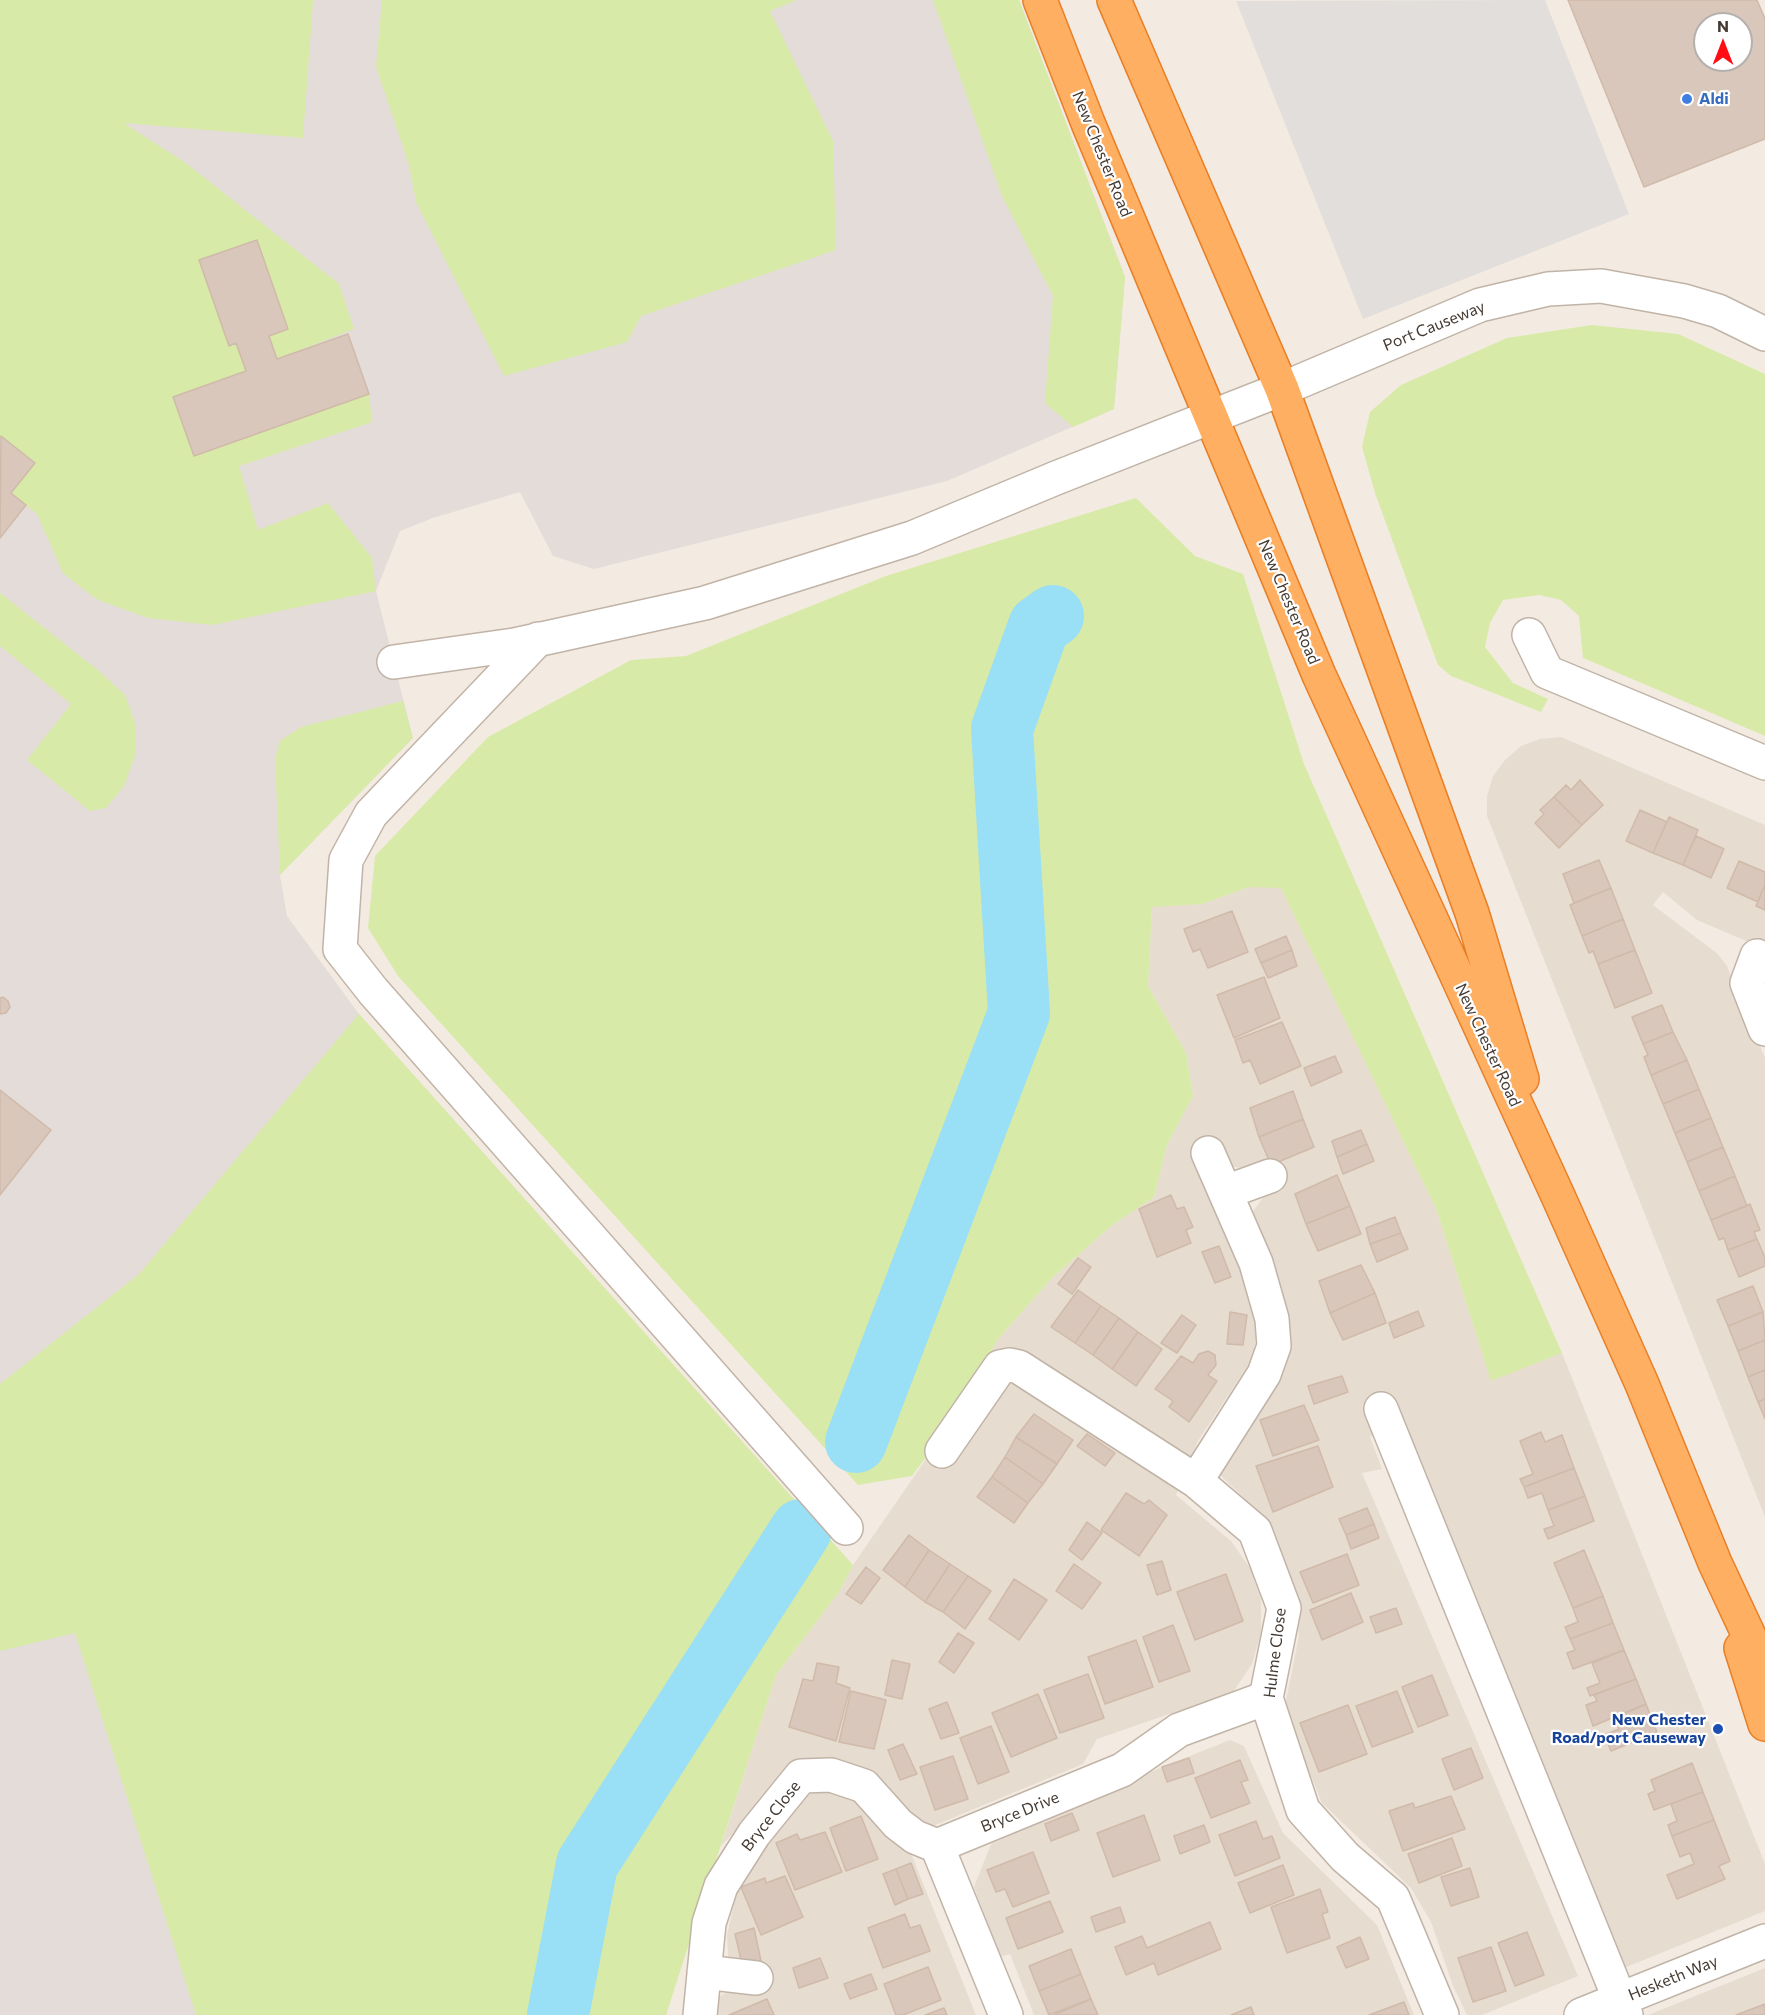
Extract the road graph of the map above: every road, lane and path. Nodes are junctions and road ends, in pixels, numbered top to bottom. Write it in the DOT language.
graph roads {
  1 [pos="1040,0"];
  2 [pos="1114,0"];
  3 [pos="1765,334"];
  4 [pos="1282,389"];
  5 [pos="1212,417"];
  6 [pos="1529,635"];
  7 [pos="538,639"];
  8 [pos="394,662"];
  9 [pos="1765,763"];
  10 [pos="1765,960"];
  11 [pos="1765,1029"];
  12 [pos="1208,1153"];
  13 [pos="1270,1176"];
  14 [pos="1226,1192"];
  15 [pos="1558,1196"];
  16 [pos="1381,1409"];
  17 [pos="942,1451"];
  18 [pos="1196,1481"];
  19 [pos="846,1528"];
  20 [pos="1714,1563"];
  21 [pos="1765,1670"];
  22 [pos="1266,1698"];
  23 [pos="1765,1724"];
  24 [pos="937,1846"];
  25 [pos="1765,1941"];
  26 [pos="704,1972"];
  27 [pos="756,1978"];
  28 [pos="1623,2007"];
  29 [pos="700,2015"];
  30 [pos="1006,2015"];
  31 [pos="1442,2015"];
  32 [pos="1581,2015"];
  1 -- 5 [label="highway, New Chester Road"];
  2 -- 4 [label="highway, New Chester Road"];
  3 -- 4 [label="street, Port Causeway"];
  4 -- 5 [label="street, Port Causeway"];
  4 -- 15 [label="highway, New Chester Road"];
  5 -- 7 [label="street, Port Causeway"];
  5 -- 15 [label="highway, New Chester Road"];
  6 -- 9 [label="street"];
  7 -- 8 [label="street, Port Causeway"];
  7 -- 19 [label="street"];
  10 -- 11 [label="street"];
  12 -- 14 [label="street"];
  13 -- 14 [label="street"];
  14 -- 18 [label="street"];
  15 -- 20 [label="highway, New Chester Road"];
  16 -- 28 [label="street"];
  17 -- 18 [label="street, Hulme Close"];
  18 -- 22 [label="street, Hulme Close"];
  20 -- 21 [label="highway, New Chester Road"];
  20 -- 23 [label="highway, New Chester Road"];
  22 -- 24 [label="street, Bryce Drive"];
  22 -- 31 [label="street, Hulme Close"];
  24 -- 26 [label="street, Bryce Close"];
  24 -- 30 [label="street"];
  25 -- 28 [label="street, Hesketh Way"];
  26 -- 27 [label="street"];
  26 -- 29 [label="street, Bryce Close"];
  28 -- 32 [label="street, Hesketh Way"];
}
